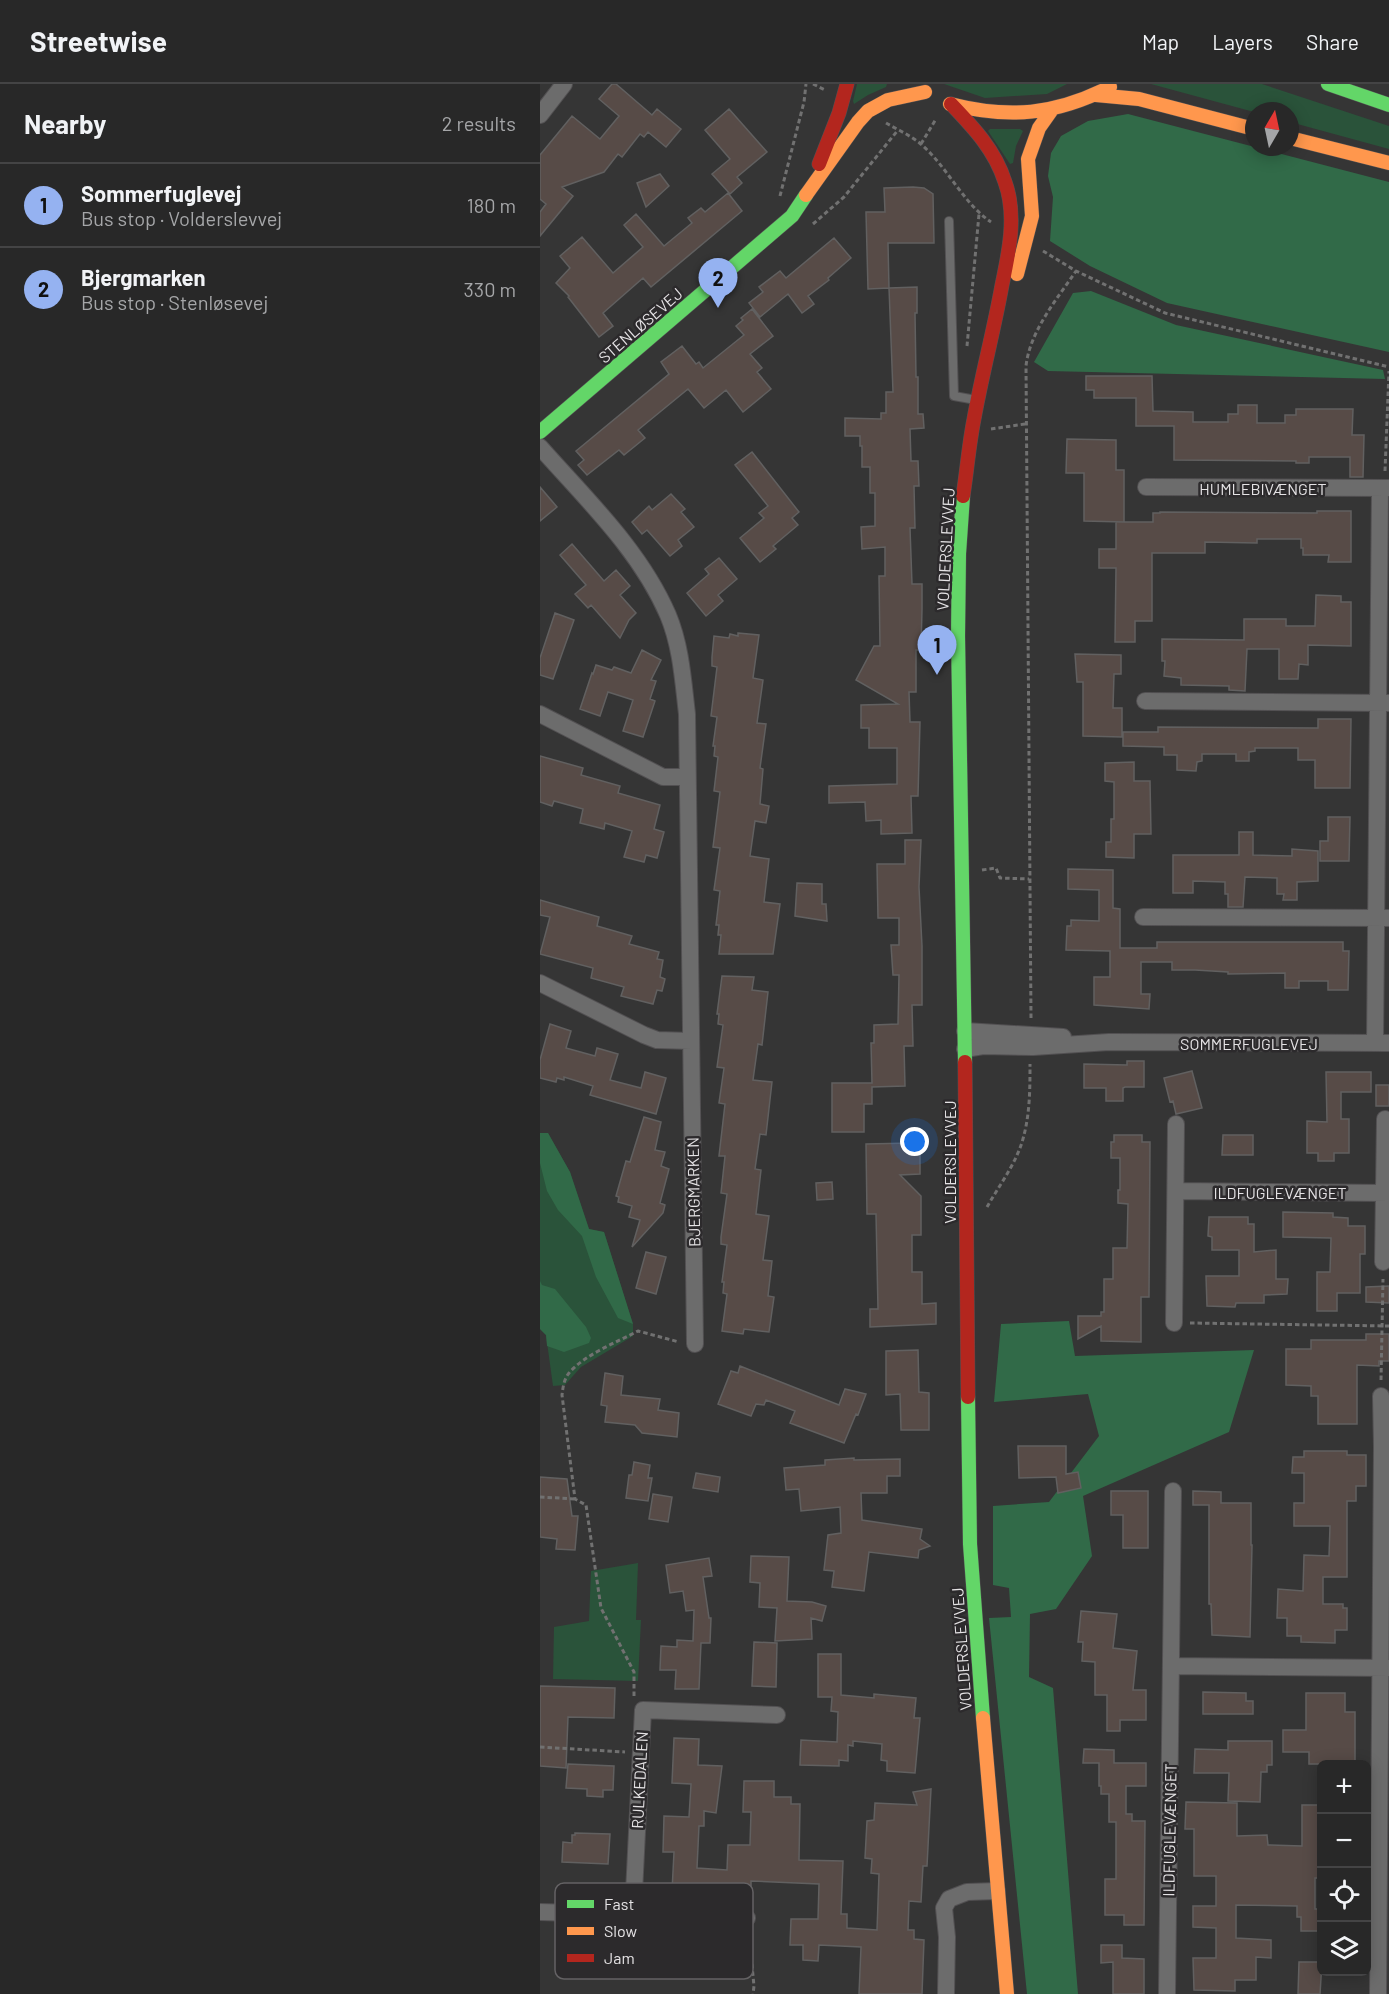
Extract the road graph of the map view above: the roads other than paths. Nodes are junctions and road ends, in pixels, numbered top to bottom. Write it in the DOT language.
graph roads {
  1 [pos="564,84"];
  2 [pos="847,84"];
  3 [pos="1114,84"];
  4 [pos="1328,84"];
  5 [pos="933,95"];
  6 [pos="1096,95"];
  7 [pos="1389,105"];
  8 [pos="1052,111"];
  9 [pos="540,115"];
  10 [pos="1245,127"];
  11 [pos="1299,140"];
  12 [pos="1389,163"];
  13 [pos="808,189"];
  14 [pos="950,221"];
  15 [pos="994,331"];
  16 [pos="978,400"];
  17 [pos="540,432"];
  18 [pos="540,447"];
  19 [pos="1146,487"];
  20 [pos="1384,488"];
  21 [pos="1384,595"];
  22 [pos="1145,701"];
  23 [pos="1384,703"];
  24 [pos="540,714"];
  25 [pos="687,777"];
  26 [pos="1383,812"];
  27 [pos="1143,917"];
  28 [pos="1383,918"];
  29 [pos="540,983"];
  30 [pos="965,1031"];
  31 [pos="1031,1040"];
  32 [pos="691,1041"];
  33 [pos="1382,1043"];
  34 [pos="965,1049"];
  35 [pos="1385,1119"];
  36 [pos="1176,1124"];
  37 [pos="1176,1191"];
  38 [pos="1387,1193"];
  39 [pos="1383,1262"];
  40 [pos="1174,1323"];
  41 [pos="695,1344"];
  42 [pos="1381,1396"];
  43 [pos="1173,1491"];
  44 [pos="1171,1666"];
  45 [pos="1385,1668"];
  46 [pos="777,1715"];
  47 [pos="634,1883"];
  48 [pos="997,1891"];
  49 [pos="540,1912"];
  50 [pos="555,1912"];
  51 [pos="946,1994"];
  52 [pos="1007,1994"];
  53 [pos="1167,1994"];
  54 [pos="1378,1994"];
  1 -- 9 [label="street"];
  2 -- 13 [label="main road, STENLØSEVEJ"];
  3 -- 6 [label="main road"];
  4 -- 7 [label="main road"];
  5 -- 8 [label="main road"];
  5 -- 13 [label="main road, STENLØSEVEJ"];
  5 -- 15 [label="main road, VOLDERSLEVVEJ"];
  6 -- 8 [label="main road"];
  6 -- 10 [label="main road"];
  8 -- 15 [label="main road, VOLDERSLEVVEJ"];
  11 -- 12 [label="main road"];
  13 -- 17 [label="main road, STENLØSEVEJ"];
  14 -- 16 [label="lane"];
  15 -- 16 [label="main road, VOLDERSLEVVEJ"];
  16 -- 30 [label="main road, VOLDERSLEVVEJ"];
  18 -- 25 [label="street, BJERGMARKEN"];
  19 -- 20 [label="street, HUMLEBIVÆNGET"];
  20 -- 21 [label="street"];
  21 -- 23 [label="street"];
  22 -- 23 [label="street"];
  23 -- 26 [label="street"];
  24 -- 25 [label="street"];
  25 -- 32 [label="street, BJERGMARKEN"];
  26 -- 28 [label="street"];
  27 -- 28 [label="street"];
  28 -- 33 [label="street"];
  29 -- 32 [label="street"];
  30 -- 31 [label="street, SOMMERFUGLEVEJ"];
  30 -- 34 [label="main road, VOLDERSLEVVEJ"];
  31 -- 33 [label="street, SOMMERFUGLEVEJ"];
  31 -- 34 [label="street, SOMMERFUGLEVEJ"];
  32 -- 41 [label="street, BJERGMARKEN"];
  34 -- 48 [label="main road, VOLDERSLEVVEJ"];
  35 -- 38 [label="street"];
  36 -- 37 [label="street"];
  37 -- 38 [label="street, ILDFUGLEVÆNGET"];
  37 -- 40 [label="street"];
  38 -- 39 [label="street"];
  42 -- 45 [label="street"];
  43 -- 44 [label="street, ILDFUGLEVÆNGET"];
  44 -- 45 [label="street"];
  44 -- 53 [label="street, ILDFUGLEVÆNGET"];
  45 -- 54 [label="street"];
  46 -- 47 [label="street, RULKEDALEN"];
  48 -- 51 [label="street"];
  48 -- 52 [label="main road, VOLDERSLEVVEJ"];
  49 -- 50 [label="street"];
}
